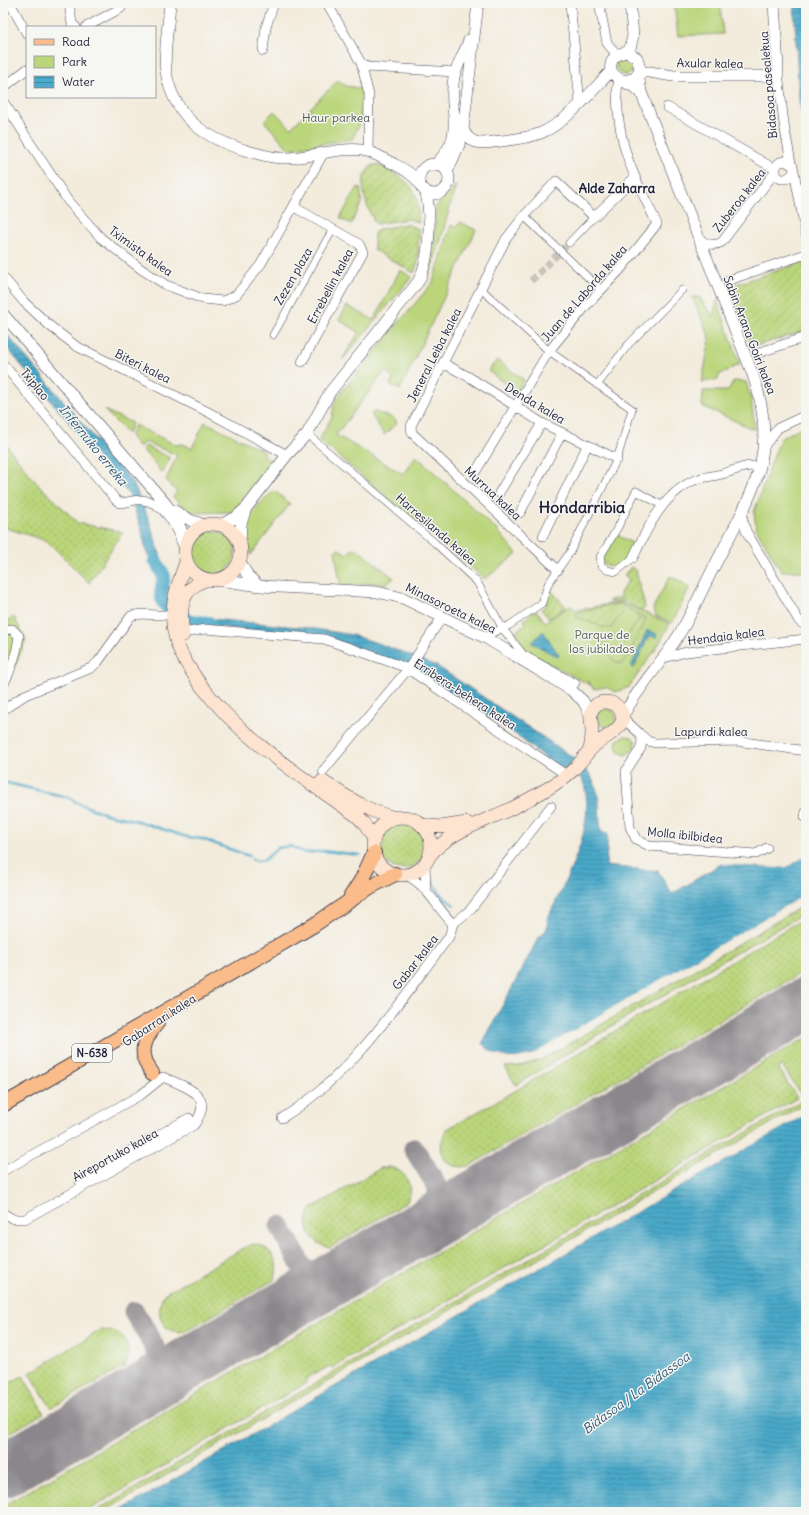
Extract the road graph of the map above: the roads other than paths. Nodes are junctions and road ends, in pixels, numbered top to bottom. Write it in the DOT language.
graph roads {
  1 [pos="10,3"];
  2 [pos="69,3"];
  3 [pos="124,3"];
  4 [pos="170,3"];
  5 [pos="274,3"];
  6 [pos="327,3"];
  7 [pos="478,3"];
  8 [pos="570,3"];
  9 [pos="599,3"];
  10 [pos="630,3"];
  11 [pos="774,3"];
  12 [pos="476,18"];
  13 [pos="75,26"];
  14 [pos="88,26"];
  15 [pos="26,32"];
  16 [pos="263,51"];
  17 [pos="629,53"];
  18 [pos="617,55"];
  19 [pos="361,63"];
  20 [pos="26,71"];
  21 [pos="612,71"];
  22 [pos="456,72"];
  23 [pos="778,72"];
  24 [pos="639,73"];
  25 [pos="469,77"];
  26 [pos="622,80"];
  27 [pos="3,88"];
  28 [pos="640,92"];
  29 [pos="3,101"];
  30 [pos="580,103"];
  31 [pos="667,107"];
  32 [pos="463,129"];
  33 [pos="368,151"];
  34 [pos="323,154"];
  35 [pos="791,163"];
  36 [pos="434,164"];
  37 [pos="424,169"];
  38 [pos="407,171"];
  39 [pos="775,171"];
  40 [pos="447,172"];
  41 [pos="793,174"];
  42 [pos="634,178"];
  43 [pos="422,187"];
  44 [pos="438,194"];
  45 [pos="294,207"];
  46 [pos="428,212"];
  47 [pos="524,216"];
  48 [pos="594,217"];
  49 [pos="333,229"];
  50 [pos="806,235"];
  51 [pos="699,239"];
  52 [pos="569,243"];
  53 [pos="806,254"];
  54 [pos="3,277"];
  55 [pos="729,280"];
  56 [pos="482,289"];
  57 [pos="601,290"];
  58 [pos="682,290"];
  59 [pos="3,314"];
  60 [pos="272,335"];
  61 [pos="806,337"];
  62 [pos="549,351"];
  63 [pos="758,354"];
  64 [pos="302,362"];
  65 [pos="443,363"];
  66 [pos="3,364"];
  67 [pos="597,385"];
  68 [pos="515,406"];
  69 [pos="806,415"];
  70 [pos="542,423"];
  71 [pos="412,433"];
  72 [pos="562,433"];
  73 [pos="307,434"];
  74 [pos="765,445"];
  75 [pos="587,446"];
  76 [pos="287,455"];
  77 [pos="616,459"];
  78 [pos="760,468"];
  79 [pos="476,471"];
  80 [pos="499,493"];
  81 [pos="165,503"];
  82 [pos="663,506"];
  83 [pos="247,507"];
  84 [pos="743,510"];
  85 [pos="520,513"];
  86 [pos="204,525"];
  87 [pos="220,525"];
  88 [pos="543,536"];
  89 [pos="240,543"];
  90 [pos="185,546"];
  91 [pos="633,558"];
  92 [pos="186,562"];
  93 [pos="240,562"];
  94 [pos="558,570"];
  95 [pos="212,580"];
  96 [pos="260,586"];
  97 [pos="179,598"];
  98 [pos="443,616"];
  99 [pos="172,622"];
  100 [pos="803,624"];
  101 [pos="503,628"];
  102 [pos="3,630"];
  103 [pos="486,638"];
  104 [pos="806,639"];
  105 [pos="792,640"];
  106 [pos="664,658"];
  107 [pos="408,669"];
  108 [pos="3,686"];
  109 [pos="639,688"];
  110 [pos="571,690"];
  111 [pos="608,702"];
  112 [pos="3,710"];
  113 [pos="591,720"];
  114 [pos="618,724"];
  115 [pos="640,735"];
  116 [pos="590,750"];
  117 [pos="806,751"];
  118 [pos="323,772"];
  119 [pos="562,776"];
  120 [pos="551,806"];
  121 [pos="498,814"];
  122 [pos="396,818"];
  123 [pos="421,825"];
  124 [pos="374,846"];
  125 [pos="767,848"];
  126 [pos="427,859"];
  127 [pos="401,875"];
  128 [pos="426,889"];
  129 [pos="345,903"];
  130 [pos="453,924"];
  131 [pos="211,986"];
  132 [pos="157,1023"];
  133 [pos="157,1077"];
  134 [pos="3,1105"];
  135 [pos="3,1113"];
  136 [pos="189,1118"];
  137 [pos="282,1118"];
  138 [pos="3,1171"];
  139 [pos="3,1213"];
  140 [pos="13,1219"];
  1 -- 15 [label="street"];
  2 -- 13 [label="street"];
  3 -- 14 [label="street"];
  4 -- 34 [label="street"];
  5 -- 16 [label="street"];
  6 -- 19 [label="street"];
  7 -- 12 [label="street"];
  8 -- 30 [label="street"];
  9 -- 18 [label="street"];
  10 -- 17 [label="street"];
  11 -- 23 [label="street, Bidasoa pasealekua"];
  12 -- 22 [label="street"];
  12 -- 25 [label="street"];
  17 -- 18 [label="street"];
  17 -- 24 [label="street"];
  18 -- 21 [label="street"];
  19 -- 22 [label="street"];
  19 -- 33 [label="street"];
  20 -- 27 [label="street"];
  21 -- 26 [label="street"];
  21 -- 30 [label="street"];
  22 -- 25 [label="street"];
  22 -- 36 [label="street"];
  23 -- 24 [label="street, Axular kalea"];
  23 -- 35 [label="street, Bidasoa pasealekua"];
  24 -- 26 [label="street"];
  24 -- 28 [label="street, Sabin Arana Goiri kalea"];
  25 -- 32 [label="street"];
  26 -- 28 [label="street"];
  26 -- 42 [label="street"];
  28 -- 51 [label="street, Sabin Arana Goiri kalea"];
  29 -- 45 [label="street, Tximista kalea"];
  30 -- 32 [label="street"];
  31 -- 39 [label="street"];
  32 -- 40 [label="street"];
  33 -- 34 [label="street"];
  33 -- 38 [label="street"];
  34 -- 45 [label="street, Tximista kalea"];
  35 -- 39 [label="street"];
  35 -- 41 [label="street, Bidasoa pasealekua"];
  36 -- 37 [label="street"];
  36 -- 40 [label="street"];
  37 -- 38 [label="street"];
  37 -- 43 [label="street"];
  38 -- 43 [label="street"];
  39 -- 41 [label="street"];
  39 -- 51 [label="street, Zuberoa kalea"];
  40 -- 44 [label="street"];
  41 -- 50 [label="street, Bidasoa pasealekua"];
  42 -- 48 [label="street"];
  42 -- 57 [label="street, Juan de Laborda kalea"];
  43 -- 44 [label="street"];
  43 -- 46 [label="street"];
  44 -- 46 [label="street"];
  45 -- 49 [label="street, Errebellin kalea"];
  46 -- 73 [label="street"];
  47 -- 48 [label="street, Jeneral Leiba kalea"];
  47 -- 56 [label="street, Jeneral Leiba kalea"];
  47 -- 57 [label="street"];
  48 -- 52 [label="street"];
  49 -- 60 [label="street, Zezen plaza"];
  49 -- 64 [label="street, Errebellin kalea"];
  51 -- 74 [label="street, Sabin Arana Goiri kalea"];
  53 -- 55 [label="street"];
  54 -- 76 [label="street, Biteri kalea"];
  56 -- 62 [label="street"];
  56 -- 65 [label="street, Jeneral Leiba kalea"];
  57 -- 62 [label="street, Juan de Laborda kalea"];
  58 -- 67 [label="street"];
  59 -- 81 [label="street"];
  61 -- 63 [label="street"];
  62 -- 67 [label="street"];
  62 -- 68 [label="street, Juan de Laborda kalea"];
  65 -- 68 [label="street, Denda kalea"];
  65 -- 71 [label="street, Jeneral Leiba kalea"];
  66 -- 90 [label="street, Txiplao"];
  67 -- 77 [label="street"];
  68 -- 70 [label="street, Denda kalea"];
  68 -- 79 [label="street, Juan de Laborda kalea"];
  69 -- 74 [label="street"];
  70 -- 72 [label="street, Denda kalea"];
  70 -- 80 [label="street"];
  71 -- 94 [label="street, Murrua kalea"];
  72 -- 75 [label="street, Denda kalea"];
  72 -- 85 [label="street"];
  73 -- 76 [label="street"];
  73 -- 101 [label="street, Harresilanda kalea"];
  74 -- 78 [label="street, Sabin Arana Goiri kalea"];
  75 -- 77 [label="street, Denda kalea"];
  75 -- 88 [label="street"];
  76 -- 83 [label="street"];
  77 -- 94 [label="street"];
  78 -- 82 [label="street"];
  78 -- 84 [label="street, Sabin Arana Goiri kalea"];
  81 -- 86 [label="street"];
  81 -- 90 [label="street"];
  82 -- 91 [label="street"];
  82 -- 91 [label="street"];
  83 -- 87 [label="street"];
  83 -- 89 [label="street"];
  84 -- 100 [label="street"];
  84 -- 106 [label="street, Sabin Arana Goiri kalea"];
  86 -- 87 [label="main road"];
  86 -- 90 [label="main road"];
  87 -- 89 [label="main road"];
  89 -- 93 [label="main road"];
  90 -- 92 [label="main road"];
  92 -- 95 [label="main road"];
  92 -- 97 [label="main road"];
  93 -- 95 [label="main road"];
  93 -- 96 [label="street"];
  94 -- 101 [label="street"];
  95 -- 96 [label="street, Minasoroeta kalea"];
  95 -- 97 [label="main road"];
  96 -- 98 [label="street, Minasoroeta kalea"];
  97 -- 99 [label="main road"];
  97 -- 99 [label="street"];
  98 -- 103 [label="street, Minasoroeta kalea"];
  98 -- 107 [label="street"];
  99 -- 107 [label="street, Erribera-behera kalea"];
  99 -- 112 [label="street, Erribera-behera kalea"];
  99 -- 122 [label="main road"];
  99 -- 124 [label="main road"];
  100 -- 105 [label="street"];
  101 -- 103 [label="street"];
  101 -- 110 [label="street, Harresilanda kalea"];
  102 -- 108 [label="street"];
  103 -- 110 [label="street, Minasoroeta kalea"];
  104 -- 105 [label="street, Hendaia kalea"];
  105 -- 106 [label="street, Hendaia kalea"];
  106 -- 109 [label="street, Sabin Arana Goiri kalea"];
  107 -- 118 [label="street"];
  107 -- 119 [label="street, Erribera-behera kalea"];
  109 -- 111 [label="street, Sabin Arana Goiri kalea"];
  109 -- 114 [label="street, Sabin Arana Goiri kalea"];
  110 -- 111 [label="street, Minasoroeta kalea"];
  110 -- 113 [label="street, Minasoroeta kalea"];
  111 -- 113 [label="main road"];
  111 -- 114 [label="main road"];
  113 -- 114 [label="main road"];
  113 -- 116 [label="main road"];
  114 -- 115 [label="street"];
  114 -- 116 [label="main road"];
  115 -- 117 [label="street, Lapurdi kalea"];
  115 -- 125 [label="street, Molla ibilbidea"];
  116 -- 119 [label="main road"];
  119 -- 121 [label="main road"];
  120 -- 130 [label="street, Gabar kalea"];
  121 -- 123 [label="main road"];
  121 -- 126 [label="main road"];
  122 -- 123 [label="main road"];
  122 -- 124 [label="main road, N-638"];
  123 -- 126 [label="main road"];
  124 -- 127 [label="main road"];
  124 -- 129 [label="main road, N-638"];
  126 -- 127 [label="main road, N-638"];
  126 -- 128 [label="street"];
  127 -- 128 [label="street"];
  127 -- 129 [label="main road, N-638"];
  128 -- 130 [label="street"];
  129 -- 131 [label="main road, Gabarrari kalea / N-638"];
  130 -- 137 [label="street, Gabar kalea"];
  131 -- 132 [label="main road, Gabarrari kalea / N-638"];
  131 -- 134 [label="main road, Gabarrari kalea / N-638"];
  132 -- 133 [label="main road"];
  132 -- 135 [label="main road, Gabarrari kalea / N-638"];
  133 -- 138 [label="street"];
  133 -- 140 [label="street, Aireportuko kalea"];
  136 -- 140 [label="street, Aireportuko kalea"];
  139 -- 140 [label="street"];
}
